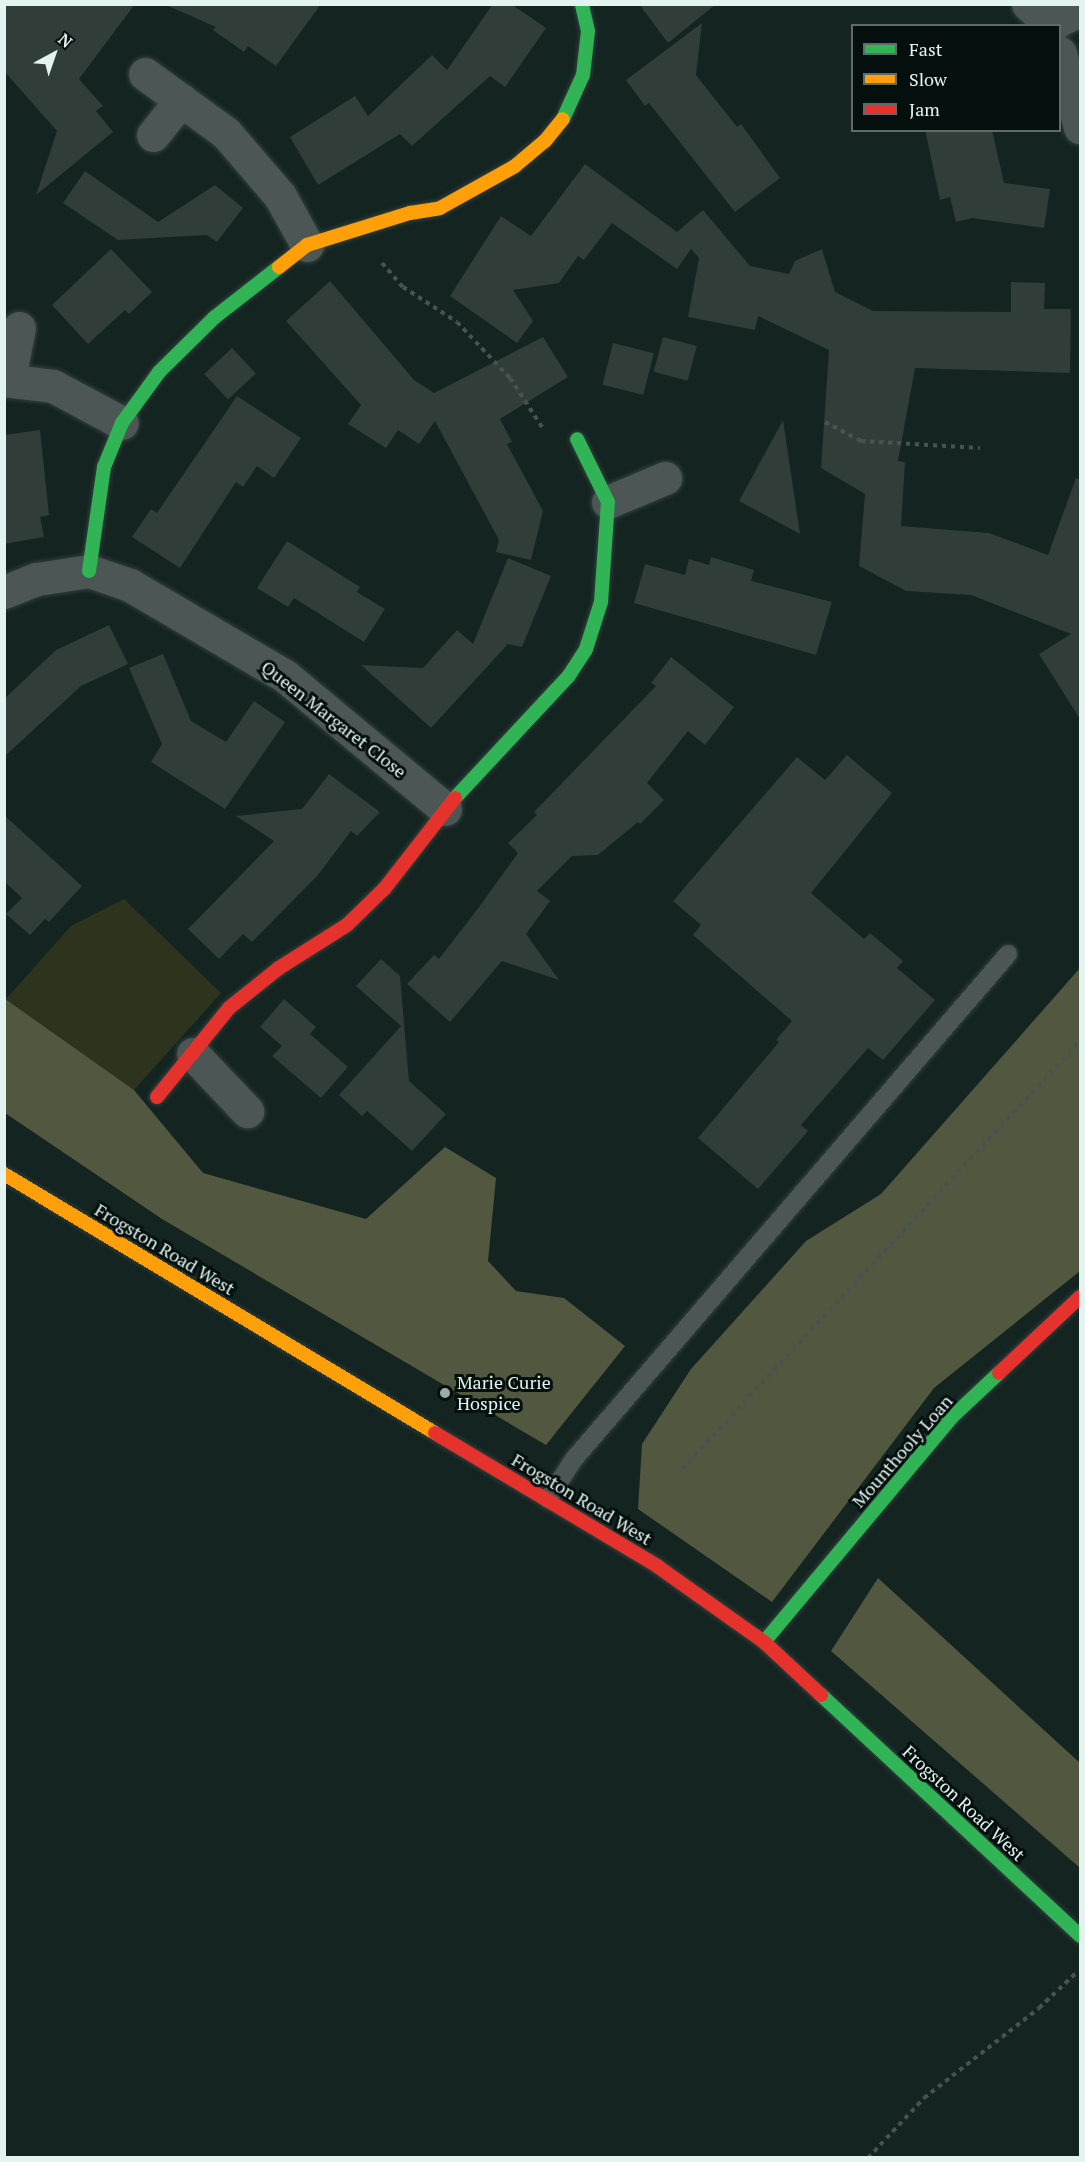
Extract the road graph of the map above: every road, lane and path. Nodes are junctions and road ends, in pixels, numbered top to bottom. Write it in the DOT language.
graph roads {
  1 [pos="582,4"];
  2 [pos="1080,10"];
  3 [pos="1054,24"];
  4 [pos="1061,68"];
  5 [pos="145,75"];
  6 [pos="181,100"];
  7 [pos="1080,127"];
  8 [pos="153,135"];
  9 [pos="355,233"];
  10 [pos="308,245"];
  11 [pos="19,328"];
  12 [pos="7,379"];
  13 [pos="825,422"];
  14 [pos="122,423"];
  15 [pos="577,439"];
  16 [pos="980,448"];
  17 [pos="665,478"];
  18 [pos="609,502"];
  19 [pos="89,571"];
  20 [pos="4,592"];
  21 [pos="445,809"];
  22 [pos="1008,954"];
  23 [pos="1080,1041"];
  24 [pos="193,1054"];
  25 [pos="157,1097"];
  26 [pos="247,1111"];
  27 [pos="4,1174"];
  28 [pos="1080,1297"];
  29 [pos="682,1470"];
  30 [pos="548,1499"];
  31 [pos="764,1642"];
  32 [pos="1080,1936"];
  33 [pos="1080,1969"];
  34 [pos="868,2157"];
  1 -- 9 [label="street"];
  2 -- 3 [label="street"];
  4 -- 7 [label="street"];
  5 -- 6 [label="street"];
  6 -- 8 [label="street"];
  6 -- 10 [label="street"];
  9 -- 10 [label="street"];
  9 -- 15 [label="path"];
  10 -- 14 [label="street"];
  11 -- 12 [label="street"];
  12 -- 14 [label="street"];
  13 -- 16 [label="path"];
  14 -- 19 [label="street"];
  15 -- 18 [label="street"];
  17 -- 18 [label="street"];
  18 -- 21 [label="street"];
  19 -- 20 [label="street, Queen Margaret Close"];
  19 -- 21 [label="street, Queen Margaret Close"];
  21 -- 24 [label="street"];
  22 -- 30 [label="lane"];
  23 -- 29 [label="path"];
  24 -- 25 [label="street"];
  24 -- 26 [label="street"];
  27 -- 30 [label="street, Frogston Road West"];
  28 -- 31 [label="street, Mounthooly Loan"];
  30 -- 31 [label="street, Frogston Road West"];
  31 -- 32 [label="street, Frogston Road West"];
  33 -- 34 [label="path"];
}
